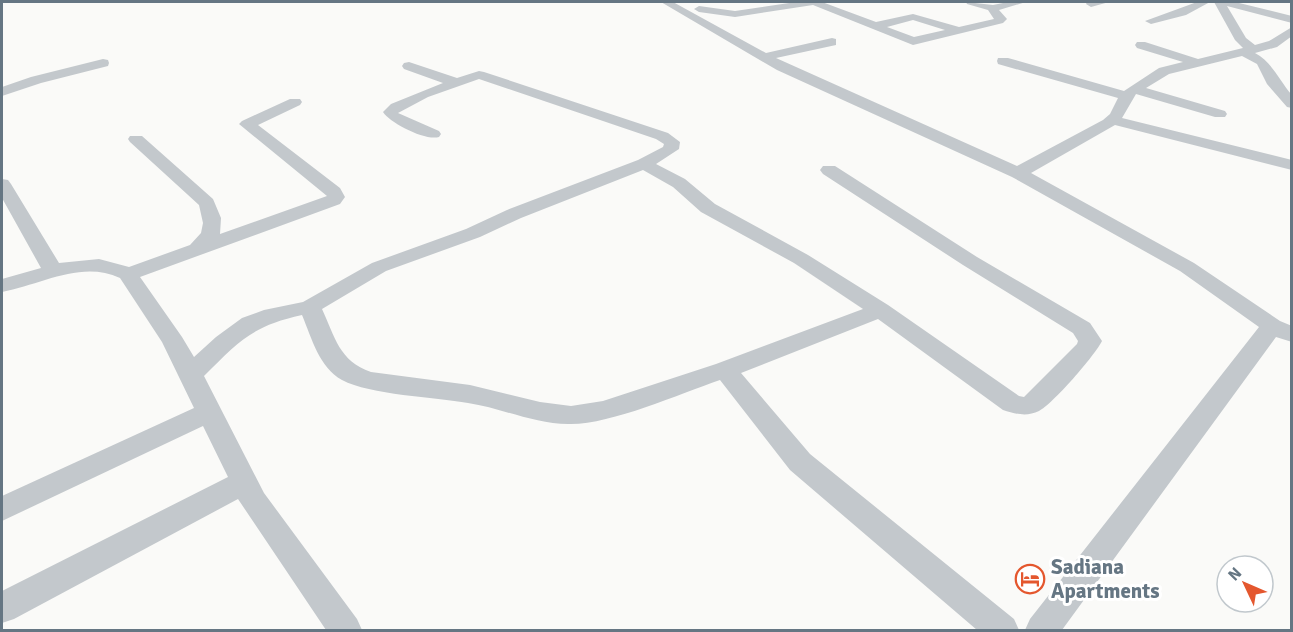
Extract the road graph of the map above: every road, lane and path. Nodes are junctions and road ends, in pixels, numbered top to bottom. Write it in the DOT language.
graph roads {
  1 [pos="666,2"];
  2 [pos="731,2"];
  3 [pos="814,2"];
  4 [pos="971,2"];
  5 [pos="1021,2"];
  6 [pos="1104,2"];
  7 [pos="1205,2"];
  8 [pos="1219,2"];
  9 [pos="1224,2"];
  10 [pos="1091,4"];
  11 [pos="993,8"];
  12 [pos="691,11"];
  13 [pos="1292,20"];
  14 [pos="1151,21"];
  15 [pos="875,26"];
  16 [pos="958,30"];
  17 [pos="1290,33"];
  18 [pos="832,42"];
  19 [pos="1141,45"];
  20 [pos="1249,51"];
  21 [pos="764,57"];
  22 [pos="1003,62"];
  23 [pos="1196,62"];
  24 [pos="103,63"];
  25 [pos="409,66"];
  26 [pos="455,82"];
  27 [pos="2,92"];
  28 [pos="1130,92"];
  29 [pos="295,102"];
  30 [pos="1292,104"];
  31 [pos="1220,114"];
  32 [pos="1113,120"];
  33 [pos="433,134"];
  34 [pos="136,139"];
  35 [pos="644,164"];
  36 [pos="1292,165"];
  37 [pos="830,170"];
  38 [pos="1018,172"];
  39 [pos="2,184"];
  40 [pos="9,211"];
  41 [pos="195,250"];
  42 [pos="54,272"];
  43 [pos="128,274"];
  44 [pos="2,286"];
  45 [pos="310,308"];
  46 [pos="880,309"];
  47 [pos="1282,330"];
  48 [pos="725,370"];
  49 [pos="190,375"];
  50 [pos="208,413"];
  51 [pos="244,482"];
  52 [pos="2,509"];
  53 [pos="2,608"];
  54 [pos="345,630"];
  55 [pos="1002,630"];
  56 [pos="1042,630"];
  1 -- 12 [label="street"];
  2 -- 12 [label="street"];
  3 -- 12 [label="street"];
  3 -- 15 [label="street"];
  4 -- 11 [label="street"];
  5 -- 11 [label="street"];
  6 -- 10 [label="street"];
  7 -- 14 [label="street"];
  8 -- 20 [label="street"];
  9 -- 13 [label="street"];
  11 -- 16 [label="street"];
  12 -- 21 [label="street"];
  15 -- 16 [label="street"];
  15 -- 16 [label="street"];
  17 -- 20 [label="street"];
  18 -- 21 [label="street"];
  19 -- 23 [label="street"];
  20 -- 23 [label="street"];
  20 -- 30 [label="street"];
  21 -- 38 [label="street"];
  22 -- 28 [label="street"];
  23 -- 28 [label="street"];
  24 -- 27 [label="street"];
  25 -- 26 [label="street"];
  26 -- 33 [label="street"];
  26 -- 35 [label="street"];
  28 -- 31 [label="street"];
  28 -- 32 [label="street"];
  29 -- 41 [label="street"];
  32 -- 36 [label="street"];
  32 -- 38 [label="street"];
  34 -- 41 [label="street"];
  35 -- 45 [label="street"];
  35 -- 46 [label="street"];
  37 -- 46 [label="street"];
  38 -- 47 [label="street"];
  39 -- 40 [label="street"];
  40 -- 42 [label="street"];
  41 -- 43 [label="street"];
  42 -- 43 [label="street"];
  42 -- 44 [label="street"];
  43 -- 49 [label="street"];
  45 -- 48 [label="street"];
  45 -- 49 [label="street"];
  46 -- 48 [label="street"];
  47 -- 56 [label="street"];
  48 -- 55 [label="street"];
  49 -- 50 [label="street"];
  50 -- 51 [label="street"];
  50 -- 52 [label="street"];
  51 -- 53 [label="street"];
  51 -- 54 [label="street"];
}
